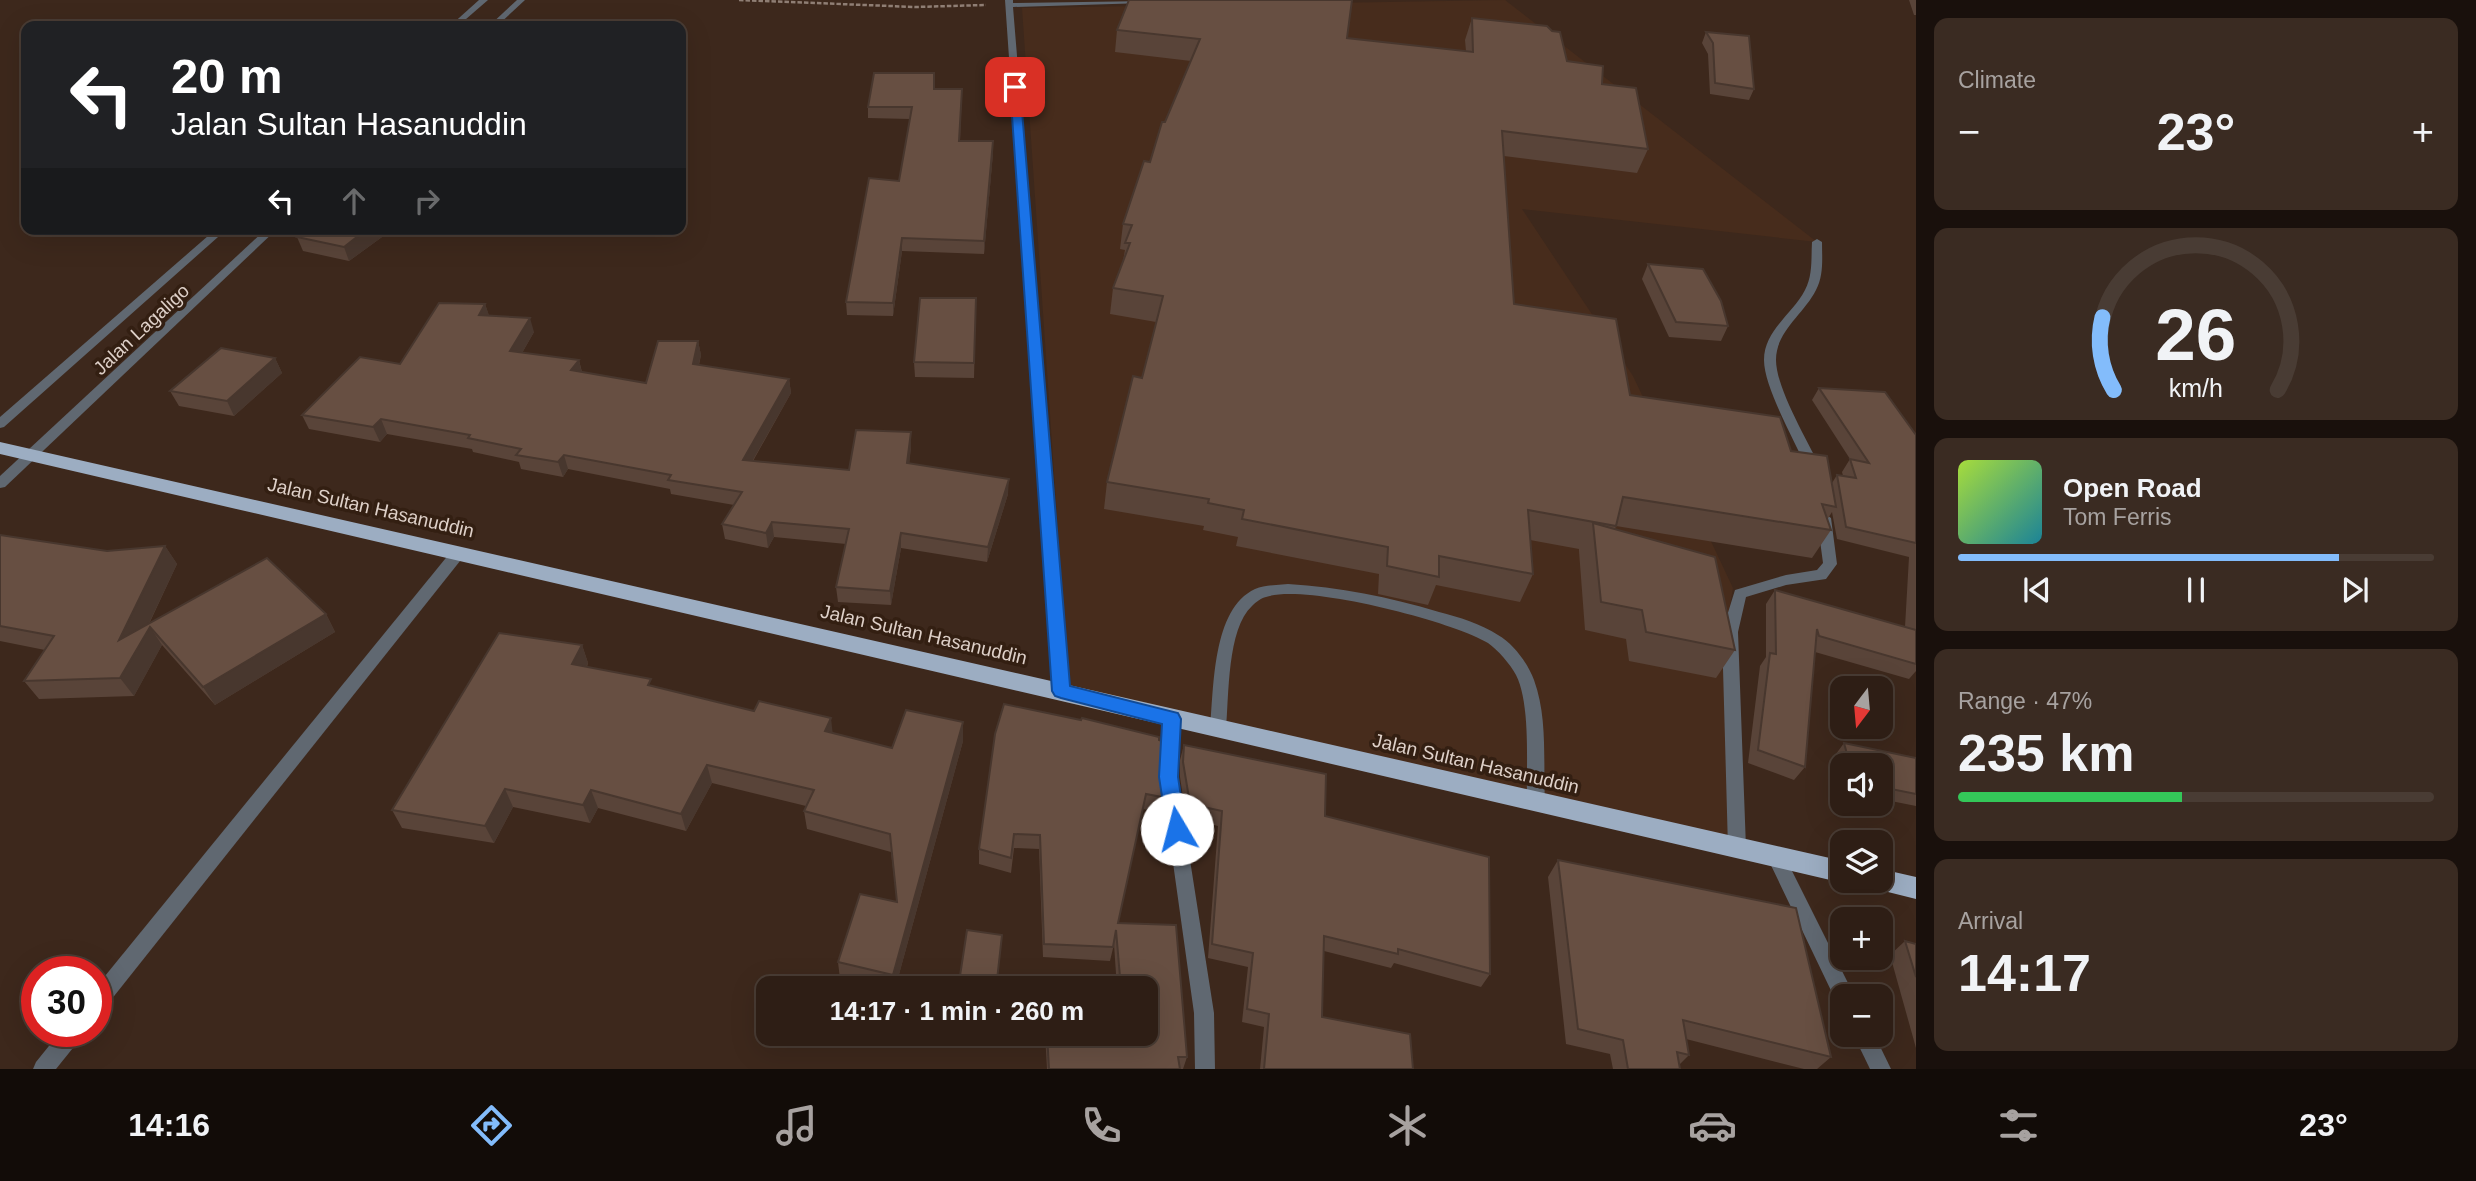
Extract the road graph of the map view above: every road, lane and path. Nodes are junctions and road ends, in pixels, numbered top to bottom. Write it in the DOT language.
graph roads {
  1 [pos="484,0"];
  2 [pos="522,0"];
  3 [pos="739,0"];
  4 [pos="1153,1"];
  5 [pos="1009,2"];
  6 [pos="460,21"];
  7 [pos="499,21"];
  8 [pos="215,235"];
  9 [pos="266,235"];
  10 [pos="1817,242"];
  11 [pos="0,424"];
  12 [pos="0,449"];
  13 [pos="34,455"];
  14 [pos="1818,482"];
  15 [pos="0,484"];
  16 [pos="1823,502"];
  17 [pos="459,552"];
  18 [pos="1061,691"];
  19 [pos="1172,719"];
  20 [pos="1218,729"];
  21 [pos="1536,802"];
  22 [pos="1737,848"];
  23 [pos="1776,857"];
  24 [pos="1830,869"];
  25 [pos="1893,883"];
  26 [pos="1916,888"];
  27 [pos="112,983"];
  28 [pos="1838,984"];
  29 [pos="61,1047"];
  30 [pos="1870,1047"];
  31 [pos="43,1069"];
  32 [pos="1205,1069"];
  33 [pos="1881,1069"];
  1 -- 6 [label="street"];
  2 -- 7 [label="street"];
  3 -- 5 [label="path"];
  4 -- 5 [label="street"];
  5 -- 18 [label="street"];
  8 -- 11 [label="street, Jalan Lagaligo"];
  9 -- 13 [label="street, Jalan Lagaligo"];
  10 -- 14 [label="street"];
  12 -- 13 [label="highway, Jalan Sultan Hasanuddin"];
  13 -- 15 [label="street, Jalan Lagaligo"];
  13 -- 17 [label="highway, Jalan Sultan Hasanuddin"];
  16 -- 22 [label="street"];
  17 -- 18 [label="highway, Jalan Sultan Hasanuddin"];
  17 -- 27 [label="street"];
  18 -- 19 [label="highway, Jalan Sultan Hasanuddin"];
  19 -- 20 [label="highway, Jalan Sultan Hasanuddin"];
  19 -- 32 [label="street"];
  20 -- 21 [label="highway, Jalan Sultan Hasanuddin"];
  20 -- 21 [label="street"];
  21 -- 22 [label="highway, Jalan Sultan Hasanuddin"];
  22 -- 23 [label="highway, Jalan Sultan Hasanuddin"];
  23 -- 24 [label="highway, Jalan Sultan Hasanuddin"];
  23 -- 28 [label="street"];
  25 -- 26 [label="highway"];
  29 -- 31 [label="street"];
  30 -- 33 [label="street"];
}
